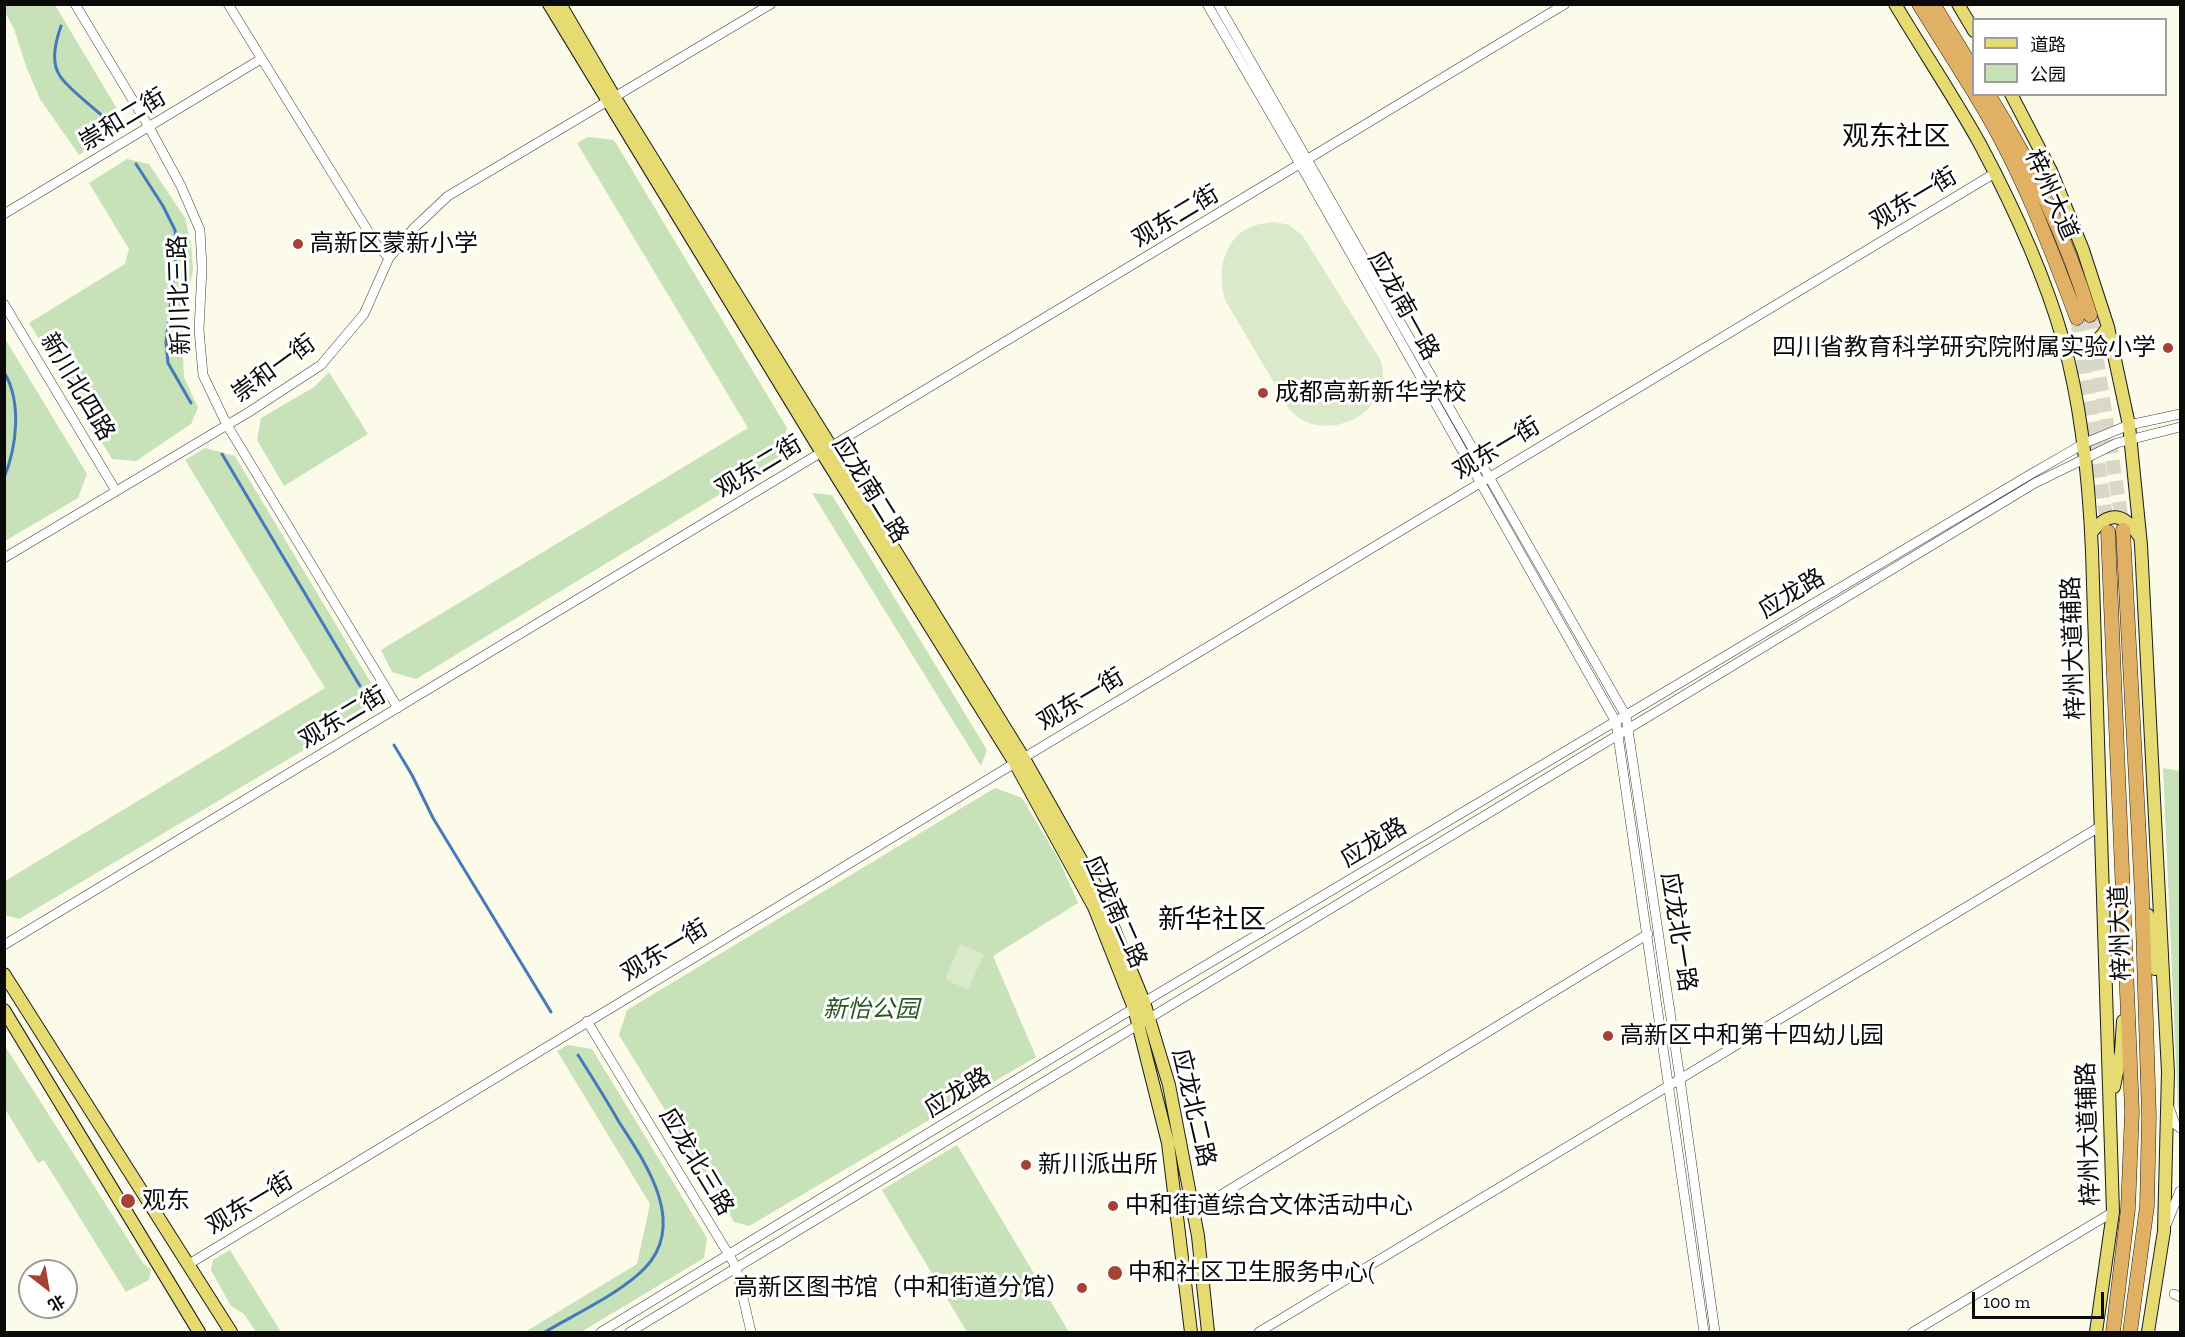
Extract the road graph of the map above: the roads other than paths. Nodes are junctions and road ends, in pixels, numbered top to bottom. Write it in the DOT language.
graph roads {
  1 [pos="75,4"];
  2 [pos="228,4"];
  3 [pos="549,4"];
  4 [pos="560,4"];
  5 [pos="771,4"];
  6 [pos="1207,4"];
  7 [pos="1218,4"];
  8 [pos="1565,4"];
  9 [pos="1895,4"];
  10 [pos="1919,4"];
  11 [pos="1933,4"];
  12 [pos="1958,4"];
  13 [pos="1972,28"];
  14 [pos="261,59"];
  15 [pos="1972,67"];
  16 [pos="1972,90"];
  17 [pos="1976,96"];
  18 [pos="1989,96"];
  19 [pos="2012,96"];
  20 [pos="611,101"];
  21 [pos="148,127"];
  22 [pos="1304,162"];
  23 [pos="1995,173"];
  24 [pos="4,214"];
  25 [pos="389,258"];
  26 [pos="4,304"];
  27 [pos="2108,327"];
  28 [pos="2064,341"];
  29 [pos="2181,414"];
  30 [pos="227,425"];
  31 [pos="2129,425"];
  32 [pos="2181,427"];
  33 [pos="2130,439"];
  34 [pos="2085,443"];
  35 [pos="826,450"];
  36 [pos="2085,458"];
  37 [pos="1484,479"];
  38 [pos="116,491"];
  39 [pos="2123,530"];
  40 [pos="2108,532"];
  41 [pos="2091,533"];
  42 [pos="2140,537"];
  43 [pos="4,558"];
  44 [pos="398,708"];
  45 [pos="1626,716"];
  46 [pos="1616,722"];
  47 [pos="1628,729"];
  48 [pos="1619,735"];
  49 [pos="1019,760"];
  50 [pos="2101,826"];
  51 [pos="2139,844"];
  52 [pos="1648,934"];
  53 [pos="4,945"];
  54 [pos="4,974"];
  55 [pos="2126,987"];
  56 [pos="1139,1005"];
  57 [pos="4,1010"];
  58 [pos="587,1021"];
  59 [pos="1144,1021"];
  60 [pos="2167,1060"];
  61 [pos="1680,1079"];
  62 [pos="1670,1085"];
  63 [pos="2168,1102"];
  64 [pos="2110,1111"];
  65 [pos="2181,1128"];
  66 [pos="2181,1191"];
  67 [pos="1193,1212"];
  68 [pos="2113,1212"];
  69 [pos="2164,1231"];
  70 [pos="729,1254"];
  71 [pos="189,1264"];
  72 [pos="736,1267"];
  73 [pos="2096,1330"];
  74 [pos="200,1332"];
  75 [pos="231,1332"];
  76 [pos="601,1332"];
  77 [pos="630,1332"];
  78 [pos="751,1332"];
  79 [pos="1191,1332"];
  80 [pos="1208,1332"];
  81 [pos="1259,1332"];
  82 [pos="1704,1332"];
  83 [pos="1715,1332"];
  84 [pos="1913,1332"];
  85 [pos="2113,1332"];
  86 [pos="2130,1332"];
  87 [pos="2148,1332"];
  1 -- 21 [label="street, 新川北三路"];
  2 -- 14 [label="street"];
  3 -- 20 [label="main road, 应龙南二路"];
  4 -- 20 [label="main road, 应龙南二路"];
  5 -- 20 [label="street, 崇和一街"];
  6 -- 22 [label="street, 应龙南一路"];
  7 -- 22 [label="street, 应龙南一路"];
  8 -- 22 [label="street, 观东二街"];
  9 -- 23 [label="main road, 梓州大道辅路"];
  10 -- 16 [label="highway, 梓州大道"];
  11 -- 15 [label="highway"];
  12 -- 13 [label="main road"];
  14 -- 21 [label="street, 崇和二街"];
  14 -- 25 [label="street"];
  17 -- 18 [label="highway, 梓州大道"];
  19 -- 27 [label="main road"];
  20 -- 25 [label="street, 崇和一街"];
  20 -- 35 [label="main road, 应龙南二路"];
  21 -- 24 [label="street, 崇和二街"];
  21 -- 30 [label="street, 新川北三路"];
  22 -- 35 [label="street, 观东二街"];
  22 -- 37 [label="street, 应龙南一路"];
  23 -- 28 [label="main road, 梓州大道辅路"];
  23 -- 37 [label="street, 观东一街"];
  25 -- 30 [label="street, 崇和一街"];
  26 -- 38 [label="street, 新川北四路"];
  27 -- 28 [label="main road"];
  27 -- 31 [label="main road"];
  28 -- 34 [label="main road, 梓州大道辅路"];
  29 -- 31 [label="street, 应龙路"];
  30 -- 38 [label="street, 崇和一街"];
  30 -- 44 [label="street, 新川北三路"];
  31 -- 33 [label="main road"];
  31 -- 34 [label="street, 应龙路"];
  32 -- 33 [label="street, 应龙路"];
  33 -- 36 [label="street, 应龙路"];
  33 -- 42 [label="main road"];
  34 -- 36 [label="main road, 梓州大道辅路"];
  34 -- 45 [label="street, 应龙路"];
  35 -- 44 [label="street, 观东二街"];
  35 -- 49 [label="main road, 应龙南二路"];
  36 -- 41 [label="main road, 梓州大道辅路"];
  36 -- 47 [label="street, 应龙路"];
  37 -- 45 [label="street, 应龙南一路"];
  37 -- 46 [label="street, 应龙南一路"];
  37 -- 49 [label="street, 观东一街"];
  38 -- 43 [label="street, 崇和一街"];
  39 -- 51 [label="highway, 梓州大道"];
  40 -- 55 [label="highway, 梓州大道"];
  41 -- 42 [label="main road"];
  41 -- 50 [label="main road, 梓州大道辅路"];
  42 -- 60 [label="main road"];
  44 -- 53 [label="street, 观东二街"];
  45 -- 46 [label="street, 应龙路"];
  45 -- 47 [label="street, 应龙北一路"];
  46 -- 48 [label="street, 应龙北一路"];
  46 -- 56 [label="street, 应龙路"];
  47 -- 48 [label="street, 应龙路"];
  47 -- 61 [label="street, 应龙北一路"];
  48 -- 52 [label="street, 应龙北一路"];
  48 -- 59 [label="street, 应龙路"];
  49 -- 56 [label="main road, 应龙南二路"];
  49 -- 58 [label="street, 观东一街"];
  50 -- 61 [label="street"];
  50 -- 64 [label="main road, 梓州大道辅路"];
  51 -- 60 [label="main road"];
  51 -- 86 [label="highway, 梓州大道"];
  52 -- 62 [label="street, 应龙北一路"];
  52 -- 67 [label="street"];
  54 -- 71 [label="main road"];
  55 -- 64 [label="main road"];
  55 -- 85 [label="highway, 梓州大道"];
  56 -- 59 [label="main road, 应龙北二路"];
  56 -- 70 [label="street, 应龙路"];
  57 -- 74 [label="main road"];
  58 -- 70 [label="street, 应龙北三路"];
  58 -- 71 [label="street, 观东一街"];
  59 -- 67 [label="main road, 应龙北二路"];
  59 -- 72 [label="street, 应龙路"];
  59 -- 79 [label="main road, 应龙北二路"];
  60 -- 63 [label="main road"];
  61 -- 62 [label="street"];
  61 -- 83 [label="street, 应龙北一路"];
  62 -- 81 [label="street"];
  62 -- 82 [label="street, 应龙北一路"];
  63 -- 65 [label="street"];
  63 -- 69 [label="main road"];
  64 -- 68 [label="main road, 梓州大道辅路"];
  66 -- 69 [label="street"];
  67 -- 80 [label="main road, 应龙北二路"];
  68 -- 73 [label="main road, 梓州大道辅路"];
  68 -- 84 [label="street"];
  69 -- 87 [label="main road"];
  70 -- 72 [label="street, 应龙北三路"];
  70 -- 76 [label="street, 应龙路"];
  71 -- 75 [label="main road"];
  72 -- 77 [label="street, 应龙路"];
  72 -- 78 [label="street, 应龙北三路"];
}
